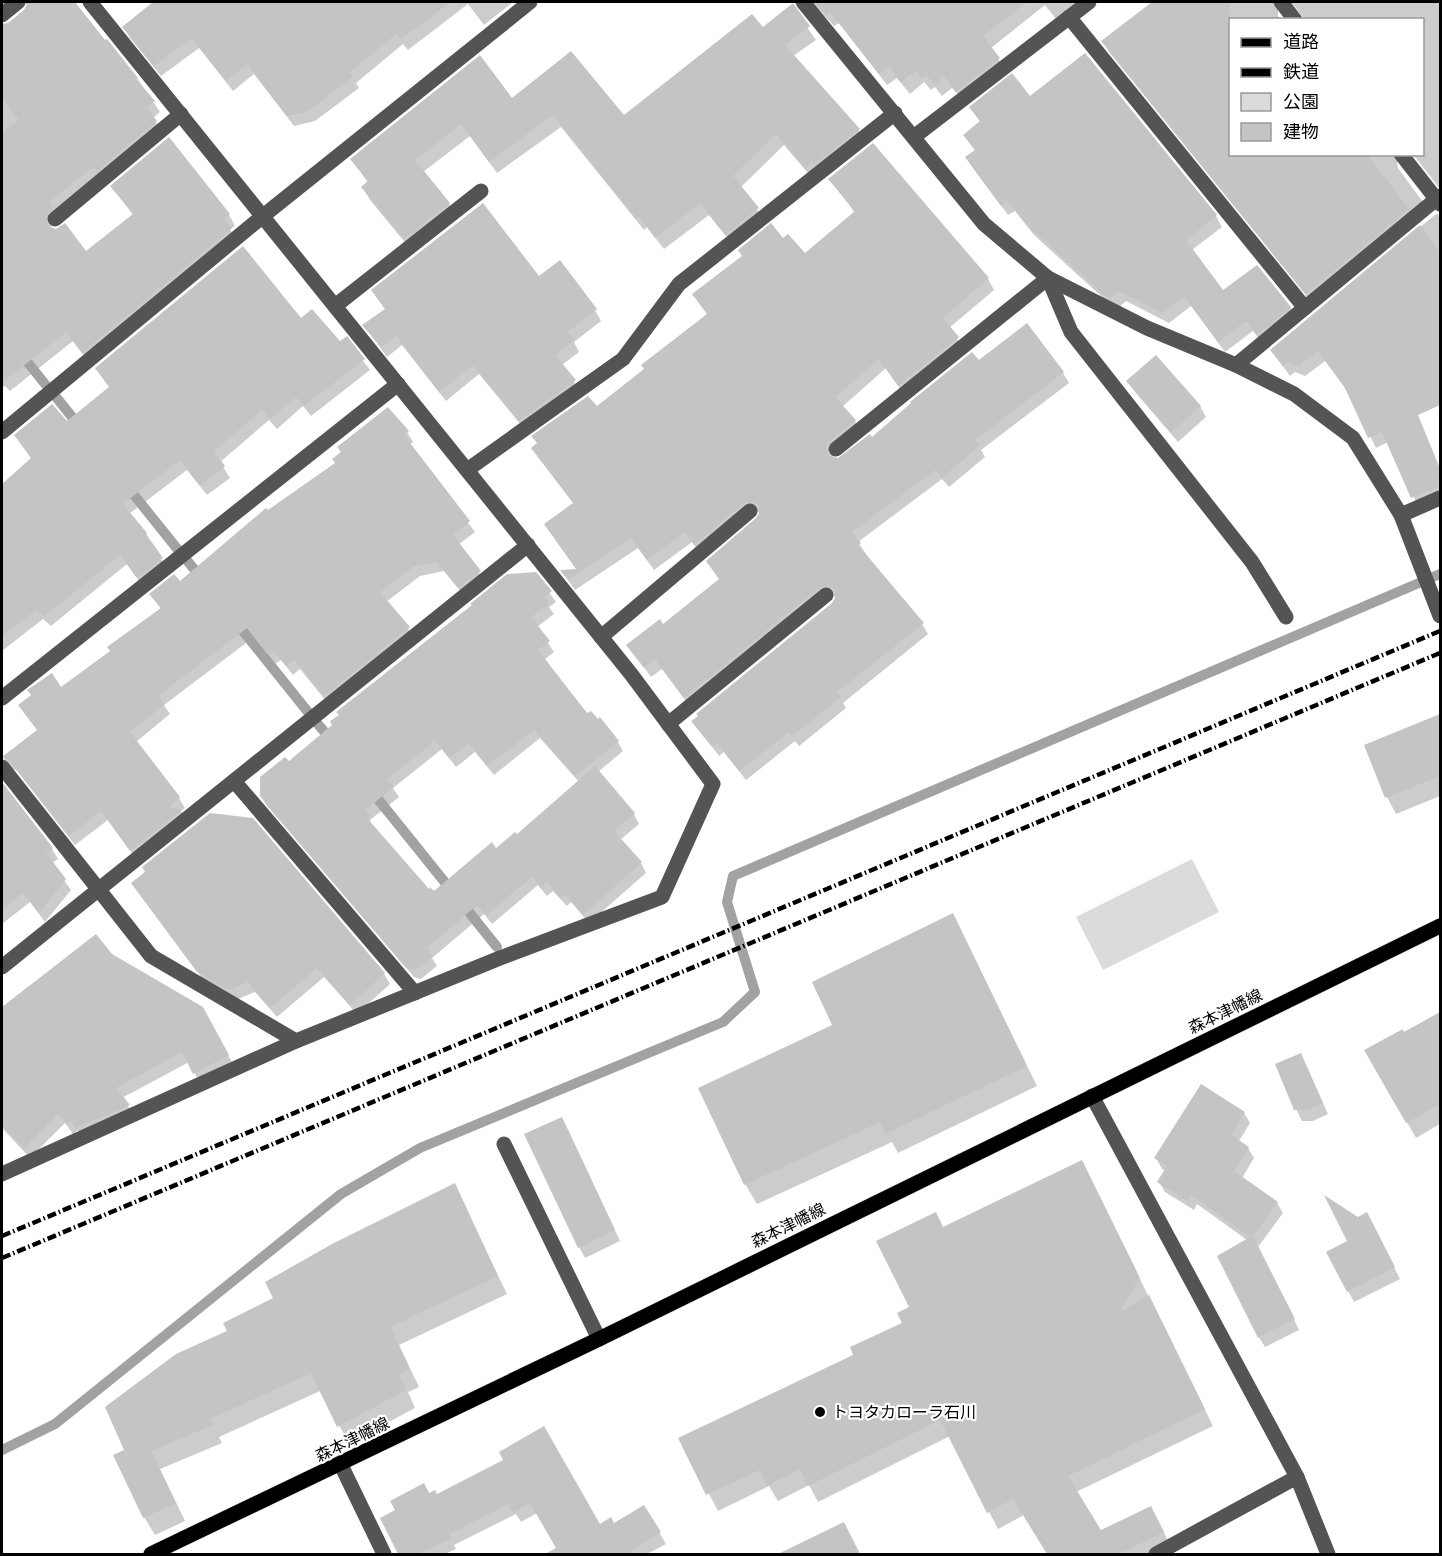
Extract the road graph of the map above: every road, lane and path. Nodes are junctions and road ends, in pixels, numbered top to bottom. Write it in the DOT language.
graph roads {
  1 [pos="18,2"];
  2 [pos="90,2"];
  3 [pos="530,2"];
  4 [pos="803,2"];
  5 [pos="1089,2"];
  6 [pos="1281,2"];
  7 [pos="2,15"];
  8 [pos="1069,17"];
  9 [pos="1293,18"];
  10 [pos="895,113"];
  11 [pos="181,114"];
  12 [pos="915,136"];
  13 [pos="1403,156"];
  14 [pos="481,191"];
  15 [pos="1439,200"];
  16 [pos="263,216"];
  17 [pos="55,219"];
  18 [pos="1048,278"];
  19 [pos="335,306"];
  20 [pos="1305,308"];
  21 [pos="1236,365"];
  22 [pos="398,384"];
  23 [pos="2,432"];
  24 [pos="836,449"];
  25 [pos="467,470"];
  26 [pos="1440,498"];
  27 [pos="750,511"];
  28 [pos="1401,515"];
  29 [pos="528,545"];
  30 [pos="826,595"];
  31 [pos="1438,609"];
  32 [pos="1287,617"];
  33 [pos="601,637"];
  34 [pos="2,698"];
  35 [pos="668,724"];
  36 [pos="2,767"];
  37 [pos="234,781"];
  38 [pos="99,890"];
  39 [pos="1440,926"];
  40 [pos="2,967"];
  41 [pos="415,993"];
  42 [pos="296,1041"];
  43 [pos="1092,1096"];
  44 [pos="504,1144"];
  45 [pos="2,1174"];
  46 [pos="599,1339"];
  47 [pos="341,1464"];
  48 [pos="1297,1477"];
  49 [pos="151,1554"];
  50 [pos="384,1554"];
  51 [pos="1156,1554"];
  52 [pos="1328,1554"];
  1 -- 7 [label="street"];
  2 -- 11 [label="street"];
  3 -- 16 [label="street"];
  4 -- 10 [label="street"];
  5 -- 8 [label="street"];
  6 -- 9 [label="street"];
  8 -- 12 [label="street"];
  8 -- 20 [label="street"];
  10 -- 12 [label="street"];
  10 -- 25 [label="street"];
  11 -- 16 [label="street"];
  11 -- 17 [label="street"];
  12 -- 18 [label="street"];
  13 -- 15 [label="street"];
  14 -- 19 [label="street"];
  15 -- 20 [label="street"];
  16 -- 19 [label="street"];
  16 -- 23 [label="street"];
  18 -- 21 [label="street"];
  18 -- 24 [label="street"];
  18 -- 32 [label="street"];
  19 -- 22 [label="street"];
  20 -- 21 [label="street"];
  21 -- 28 [label="street"];
  22 -- 25 [label="street"];
  22 -- 34 [label="street"];
  25 -- 29 [label="street"];
  26 -- 28 [label="street"];
  27 -- 33 [label="street"];
  28 -- 31 [label="street"];
  29 -- 33 [label="street"];
  29 -- 37 [label="street"];
  30 -- 35 [label="street"];
  33 -- 35 [label="street"];
  35 -- 41 [label="street"];
  36 -- 38 [label="street"];
  37 -- 38 [label="street"];
  37 -- 41 [label="street"];
  38 -- 40 [label="street"];
  38 -- 42 [label="street"];
  39 -- 43 [label="main road, 森本津幡線"];
  41 -- 42 [label="street"];
  42 -- 45 [label="street"];
  43 -- 46 [label="main road, 森本津幡線"];
  43 -- 48 [label="street"];
  44 -- 46 [label="street"];
  46 -- 47 [label="main road, 森本津幡線"];
  47 -- 49 [label="main road, 森本津幡線"];
  47 -- 50 [label="street"];
  48 -- 51 [label="street"];
  48 -- 52 [label="street"];
}
